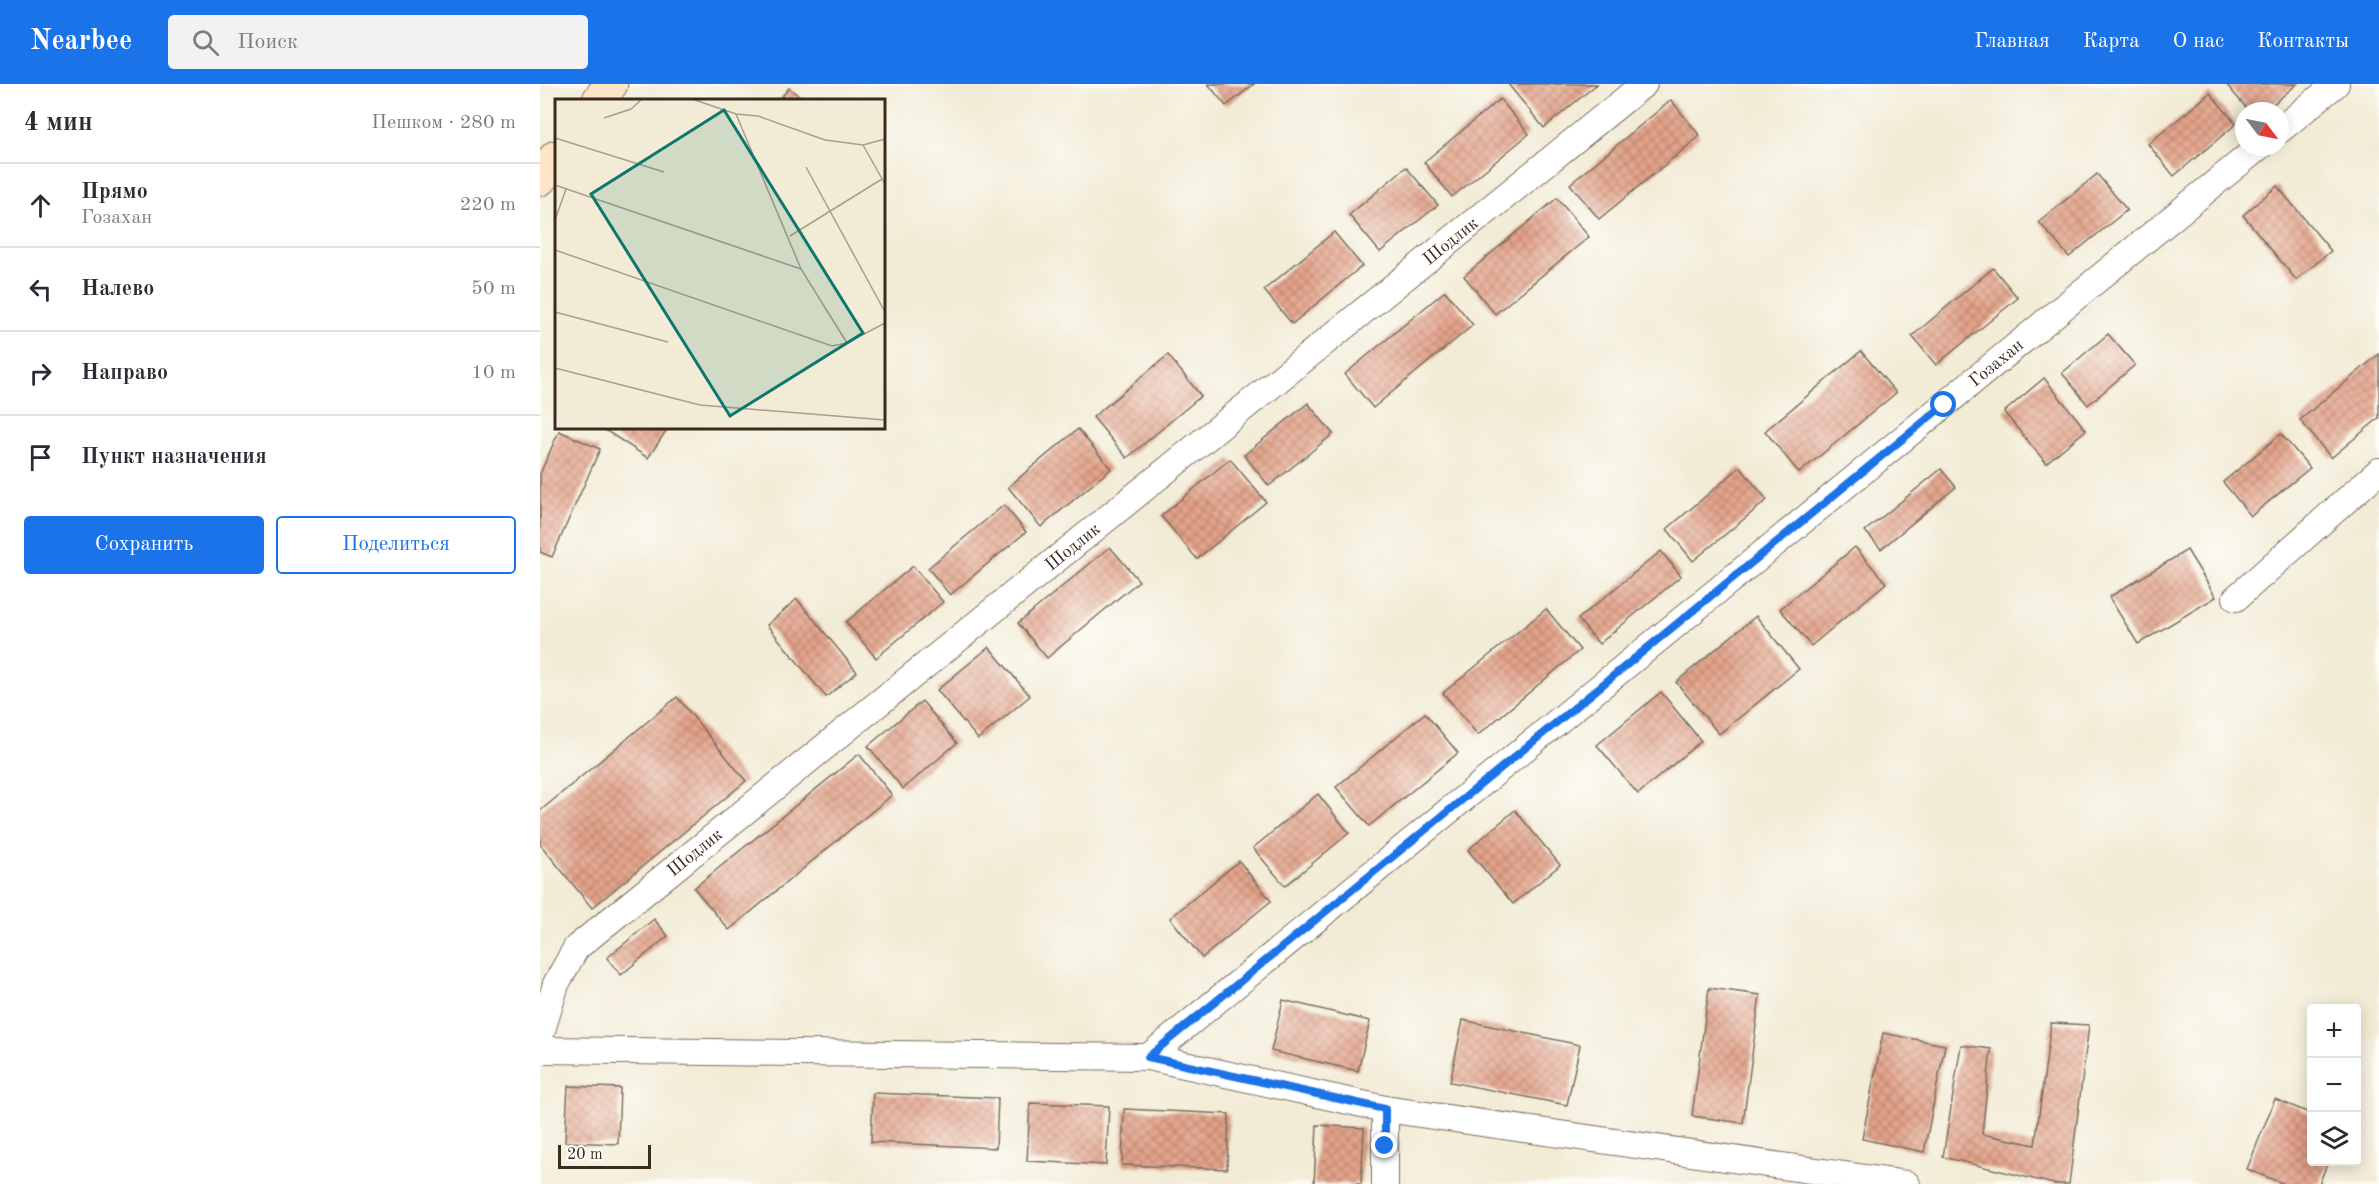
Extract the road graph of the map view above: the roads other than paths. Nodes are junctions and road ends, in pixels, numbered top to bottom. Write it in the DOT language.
graph roads {
  1 [pos="611,84"];
  2 [pos="1644,84"];
  3 [pos="2336,84"];
  4 [pos="600,99"];
  5 [pos="2289,123"];
  6 [pos="2248,156"];
  7 [pos="555,158"];
  8 [pos="540,179"];
  9 [pos="2379,471"];
  10 [pos="2236,598"];
  11 [pos="540,1037"];
  12 [pos="540,1050"];
  13 [pos="1148,1057"];
  14 [pos="1385,1109"];
  15 [pos="1385,1184"];
  16 [pos="1907,1184"];
  1 -- 4 [label="main road"];
  2 -- 11 [label="street, Шодлик"];
  3 -- 5 [label="street"];
  6 -- 13 [label="street, Гозахан"];
  7 -- 8 [label="main road"];
  9 -- 10 [label="street"];
  12 -- 13 [label="street"];
  13 -- 14 [label="street"];
  14 -- 15 [label="street"];
  14 -- 16 [label="street"];
}
